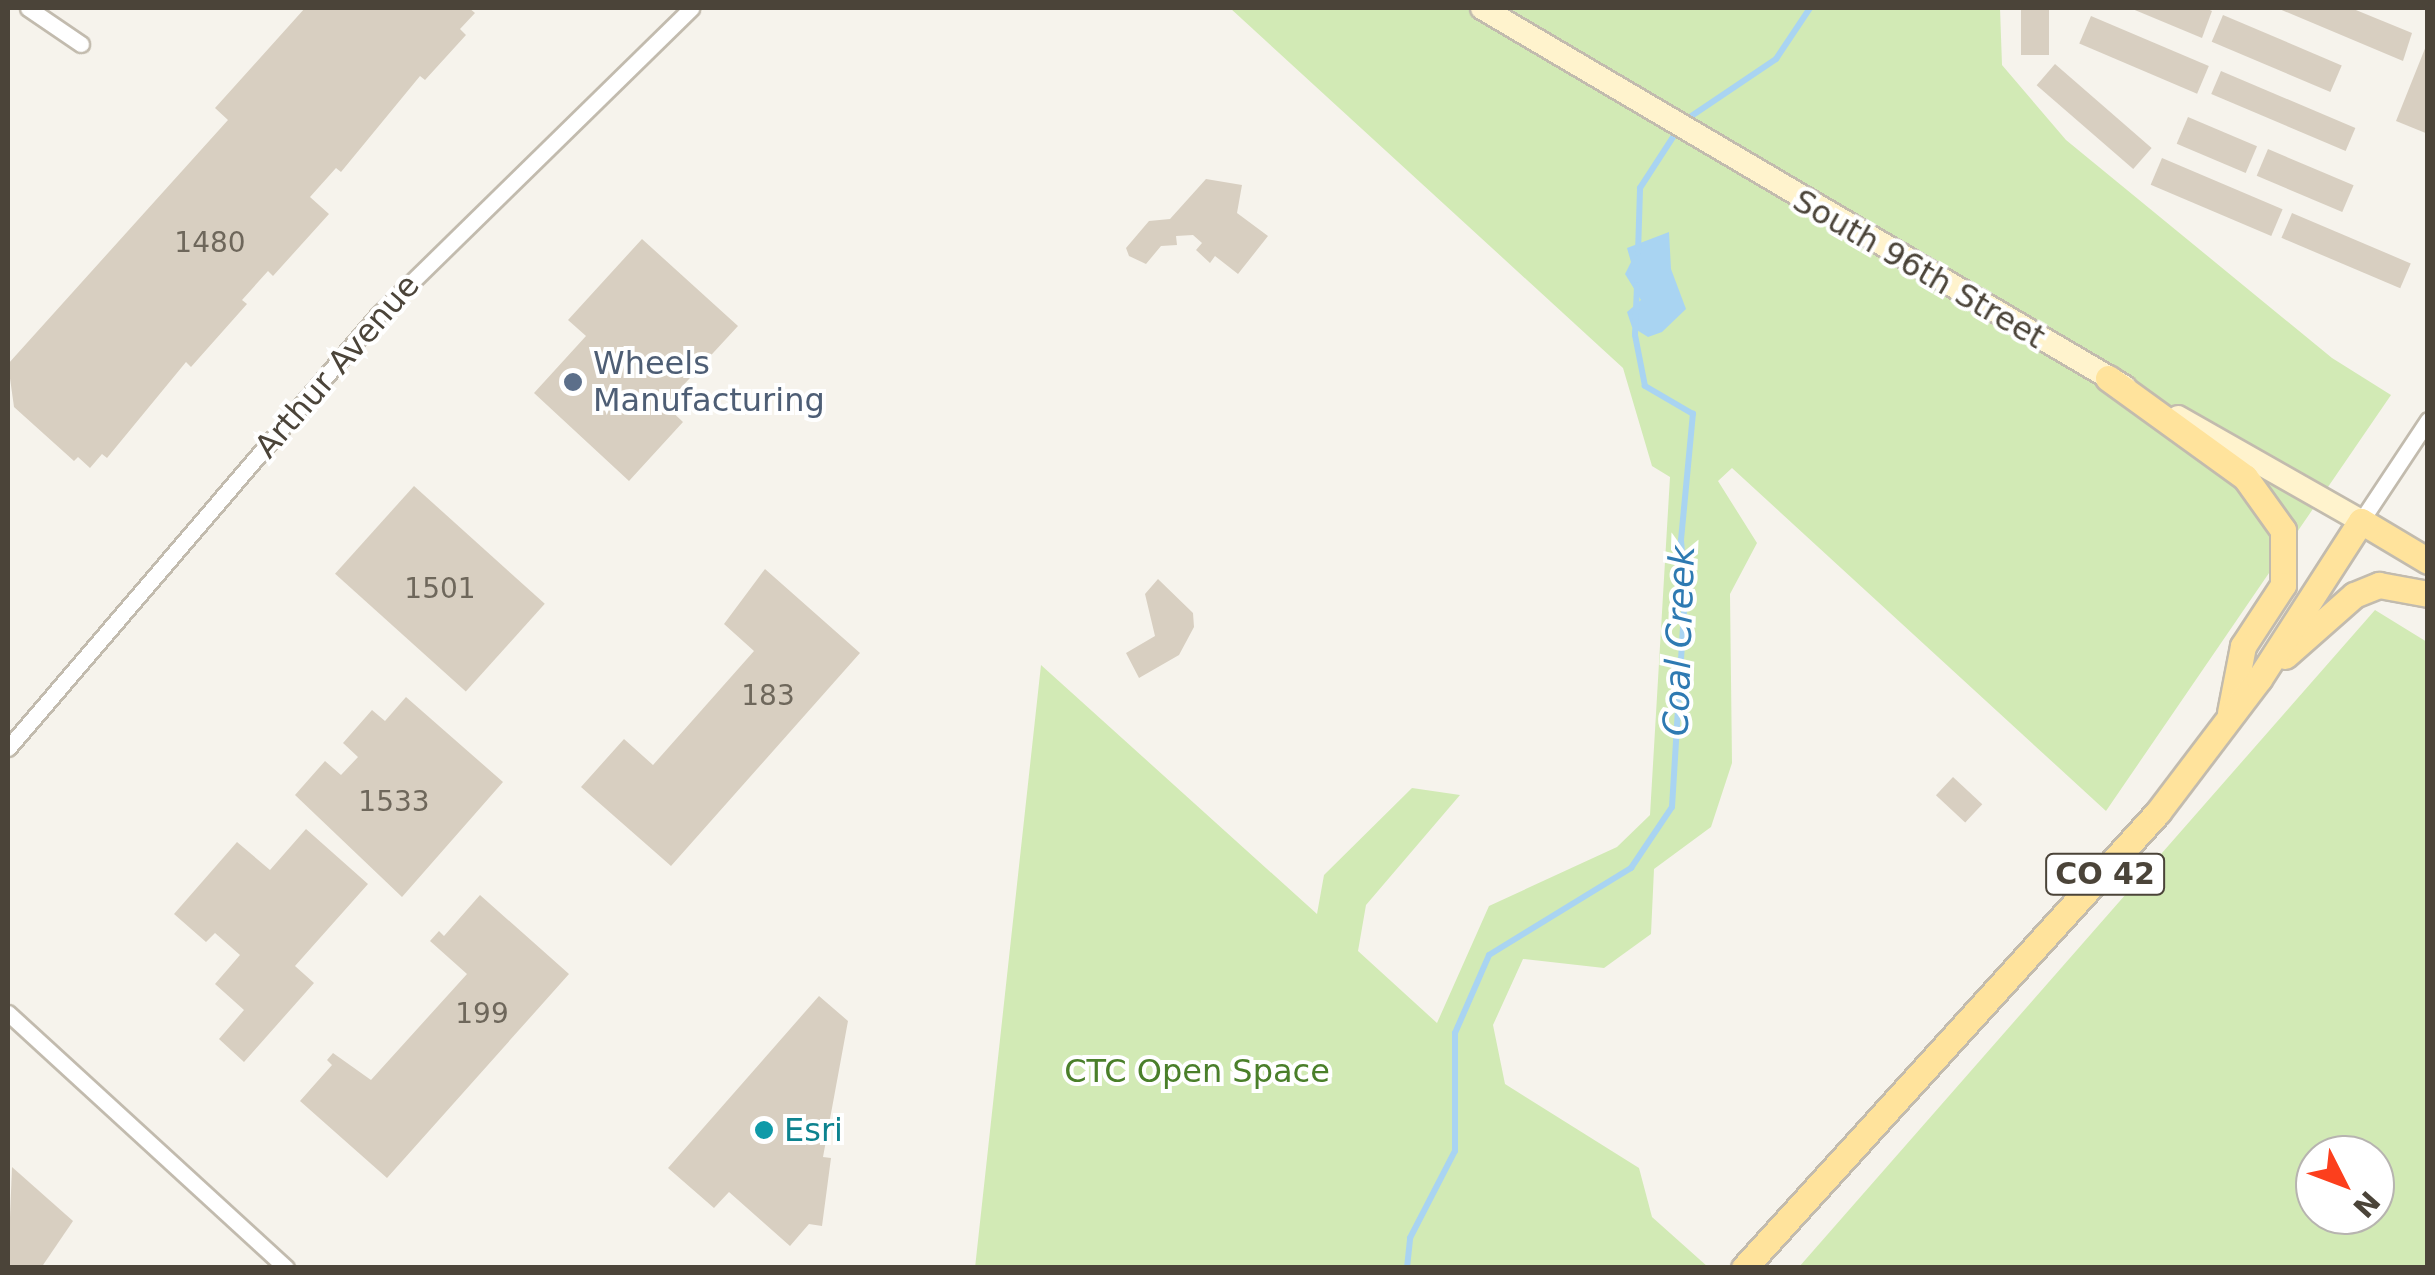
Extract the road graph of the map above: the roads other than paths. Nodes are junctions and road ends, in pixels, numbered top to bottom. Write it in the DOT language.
graph roads {
  1 [pos="28,8"];
  2 [pos="691,8"];
  3 [pos="1482,8"];
  4 [pos="82,44"];
  5 [pos="2108,378"];
  6 [pos="2428,420"];
  7 [pos="2361,521"];
  8 [pos="2428,560"];
  9 [pos="2428,594"];
  10 [pos="2259,679"];
  11 [pos="2228,722"];
  12 [pos="8,748"];
  13 [pos="8,1013"];
  14 [pos="286,1268"];
  15 [pos="1744,1268"];
  1 -- 4 [label="street"];
  2 -- 12 [label="street, Arthur Avenue"];
  3 -- 5 [label="main road, South 96th Street"];
  5 -- 7 [label="main road, South 96th Street"];
  5 -- 11 [label="main road"];
  6 -- 7 [label="street"];
  7 -- 8 [label="main road"];
  7 -- 10 [label="main road, CO 42"];
  9 -- 10 [label="main road"];
  10 -- 11 [label="main road, CO 42"];
  11 -- 15 [label="main road, CO 42"];
  13 -- 14 [label="street"];
}
